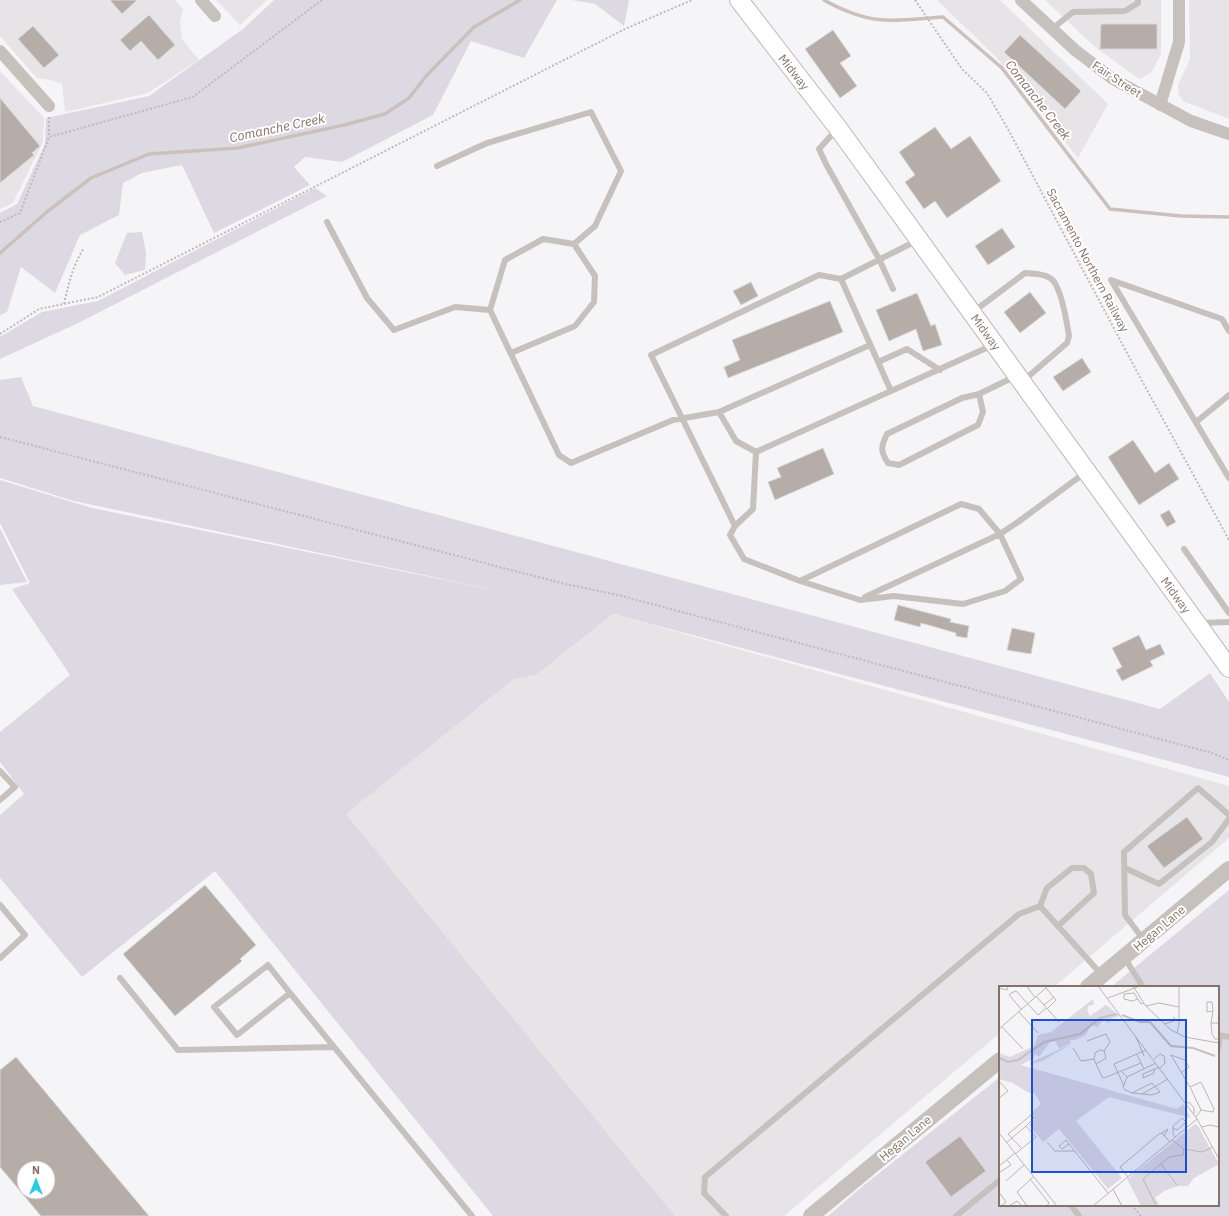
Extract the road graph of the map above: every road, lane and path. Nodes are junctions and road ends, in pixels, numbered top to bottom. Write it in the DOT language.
graph roads {
  1 [pos="201,0"];
  2 [pos="322,0"];
  3 [pos="692,0"];
  4 [pos="739,0"];
  5 [pos="915,0"];
  6 [pos="1021,0"];
  7 [pos="1138,0"];
  8 [pos="1179,0"];
  9 [pos="215,16"];
  10 [pos="1052,30"];
  11 [pos="0,51"];
  12 [pos="1160,105"];
  13 [pos="49,106"];
  14 [pos="838,128"];
  15 [pos="1229,134"];
  16 [pos="49,137"];
  17 [pos="436,166"];
  18 [pos="0,222"];
  19 [pos="327,222"];
  20 [pos="919,239"];
  21 [pos="574,244"];
  22 [pos="84,248"];
  23 [pos="879,259"];
  24 [pos="841,279"];
  25 [pos="893,289"];
  26 [pos="64,304"];
  27 [pos="490,310"];
  28 [pos="972,312"];
  29 [pos="1229,331"];
  30 [pos="0,334"];
  31 [pos="995,344"];
  32 [pos="870,345"];
  33 [pos="511,353"];
  34 [pos="878,362"];
  35 [pos="940,370"];
  36 [pos="1020,379"];
  37 [pos="891,391"];
  38 [pos="979,394"];
  39 [pos="1229,395"];
  40 [pos="718,412"];
  41 [pos="682,418"];
  42 [pos="1196,422"];
  43 [pos="0,437"];
  44 [pos="756,452"];
  45 [pos="1087,471"];
  46 [pos="1229,478"];
  47 [pos="735,526"];
  48 [pos="1000,534"];
  49 [pos="1229,540"];
  50 [pos="1184,549"];
  51 [pos="800,581"];
  52 [pos="860,600"];
  53 [pos="1229,613"];
  54 [pos="1229,622"];
  55 [pos="1196,623"];
  56 [pos="1229,668"];
  57 [pos="1229,760"];
  58 [pos="0,770"];
  59 [pos="0,800"];
  60 [pos="1229,815"];
  61 [pos="1229,819"];
  62 [pos="1125,868"];
  63 [pos="1229,869"];
  64 [pos="0,905"];
  65 [pos="1040,906"];
  66 [pos="1058,926"];
  67 [pos="1144,940"];
  68 [pos="1124,957"];
  69 [pos="0,958"];
  70 [pos="1102,975"];
  71 [pos="120,978"];
  72 [pos="1089,986"];
  73 [pos="1142,986"];
  74 [pos="290,993"];
  75 [pos="236,1035"];
  76 [pos="1219,1035"];
  77 [pos="1229,1037"];
  78 [pos="334,1047"];
  79 [pos="237,1048"];
  80 [pos="999,1061"];
  81 [pos="999,1181"];
  82 [pos="1072,1206"];
  83 [pos="1133,1206"];
  84 [pos="472,1216"];
  85 [pos="726,1216"];
  86 [pos="810,1216"];
  87 [pos="956,1216"];
  88 [pos="1079,1216"];
  89 [pos="1141,1216"];
  1 -- 9 [label="street"];
  2 -- 16 [label="path"];
  3 -- 26 [label="path"];
  4 -- 14 [label="main road, Midway"];
  5 -- 49 [label="path, Sacramento Northern Railway"];
  6 -- 10 [label="street, Fair Street"];
  7 -- 10 [label="lane"];
  8 -- 12 [label="street"];
  10 -- 12 [label="street, Fair Street"];
  11 -- 13 [label="street"];
  12 -- 15 [label="street, Fair Street"];
  13 -- 16 [label="path"];
  14 -- 20 [label="main road, Midway"];
  14 -- 23 [label="lane"];
  16 -- 18 [label="path"];
  17 -- 21 [label="lane"];
  19 -- 27 [label="lane"];
  20 -- 23 [label="lane"];
  20 -- 28 [label="main road, Midway"];
  21 -- 27 [label="lane"];
  21 -- 33 [label="lane"];
  22 -- 26 [label="path"];
  23 -- 24 [label="lane"];
  23 -- 25 [label="lane"];
  24 -- 32 [label="lane"];
  24 -- 41 [label="lane"];
  26 -- 30 [label="path"];
  27 -- 33 [label="lane"];
  28 -- 31 [label="main road, Midway"];
  28 -- 36 [label="lane"];
  29 -- 42 [label="lane"];
  31 -- 35 [label="lane"];
  31 -- 36 [label="main road, Midway"];
  32 -- 34 [label="lane"];
  32 -- 40 [label="lane"];
  33 -- 41 [label="lane"];
  34 -- 35 [label="lane"];
  34 -- 37 [label="lane"];
  35 -- 37 [label="lane"];
  36 -- 38 [label="lane"];
  36 -- 45 [label="main road, Midway"];
  37 -- 44 [label="lane"];
  38 -- 38 [label="lane"];
  39 -- 42 [label="lane"];
  40 -- 41 [label="lane"];
  40 -- 44 [label="lane"];
  41 -- 47 [label="lane"];
  42 -- 46 [label="lane"];
  43 -- 57 [label="path"];
  44 -- 47 [label="lane"];
  45 -- 48 [label="lane"];
  45 -- 55 [label="main road, Midway"];
  47 -- 51 [label="lane"];
  48 -- 51 [label="lane"];
  48 -- 52 [label="lane"];
  48 -- 52 [label="lane"];
  50 -- 53 [label="lane"];
  51 -- 52 [label="lane"];
  54 -- 55 [label="lane"];
  55 -- 56 [label="main road, Midway"];
  58 -- 59 [label="lane"];
  60 -- 62 [label="lane"];
  61 -- 62 [label="lane"];
  62 -- 67 [label="lane"];
  63 -- 67 [label="street, Hegan Lane"];
  64 -- 69 [label="lane"];
  65 -- 66 [label="lane"];
  65 -- 66 [label="lane"];
  65 -- 85 [label="lane"];
  66 -- 70 [label="lane"];
  67 -- 68 [label="street, Hegan Lane"];
  68 -- 70 [label="street, Hegan Lane"];
  68 -- 73 [label="lane"];
  70 -- 72 [label="street, Hegan Lane"];
  71 -- 79 [label="lane"];
  74 -- 75 [label="lane"];
  74 -- 75 [label="lane"];
  74 -- 78 [label="lane"];
  75 -- 79 [label="lane"];
  76 -- 77 [label="lane"];
  78 -- 79 [label="lane"];
  78 -- 84 [label="lane"];
  80 -- 86 [label="street, Hegan Lane"];
  81 -- 87 [label="lane"];
  82 -- 88 [label="lane"];
  83 -- 89 [label="path"];
}
